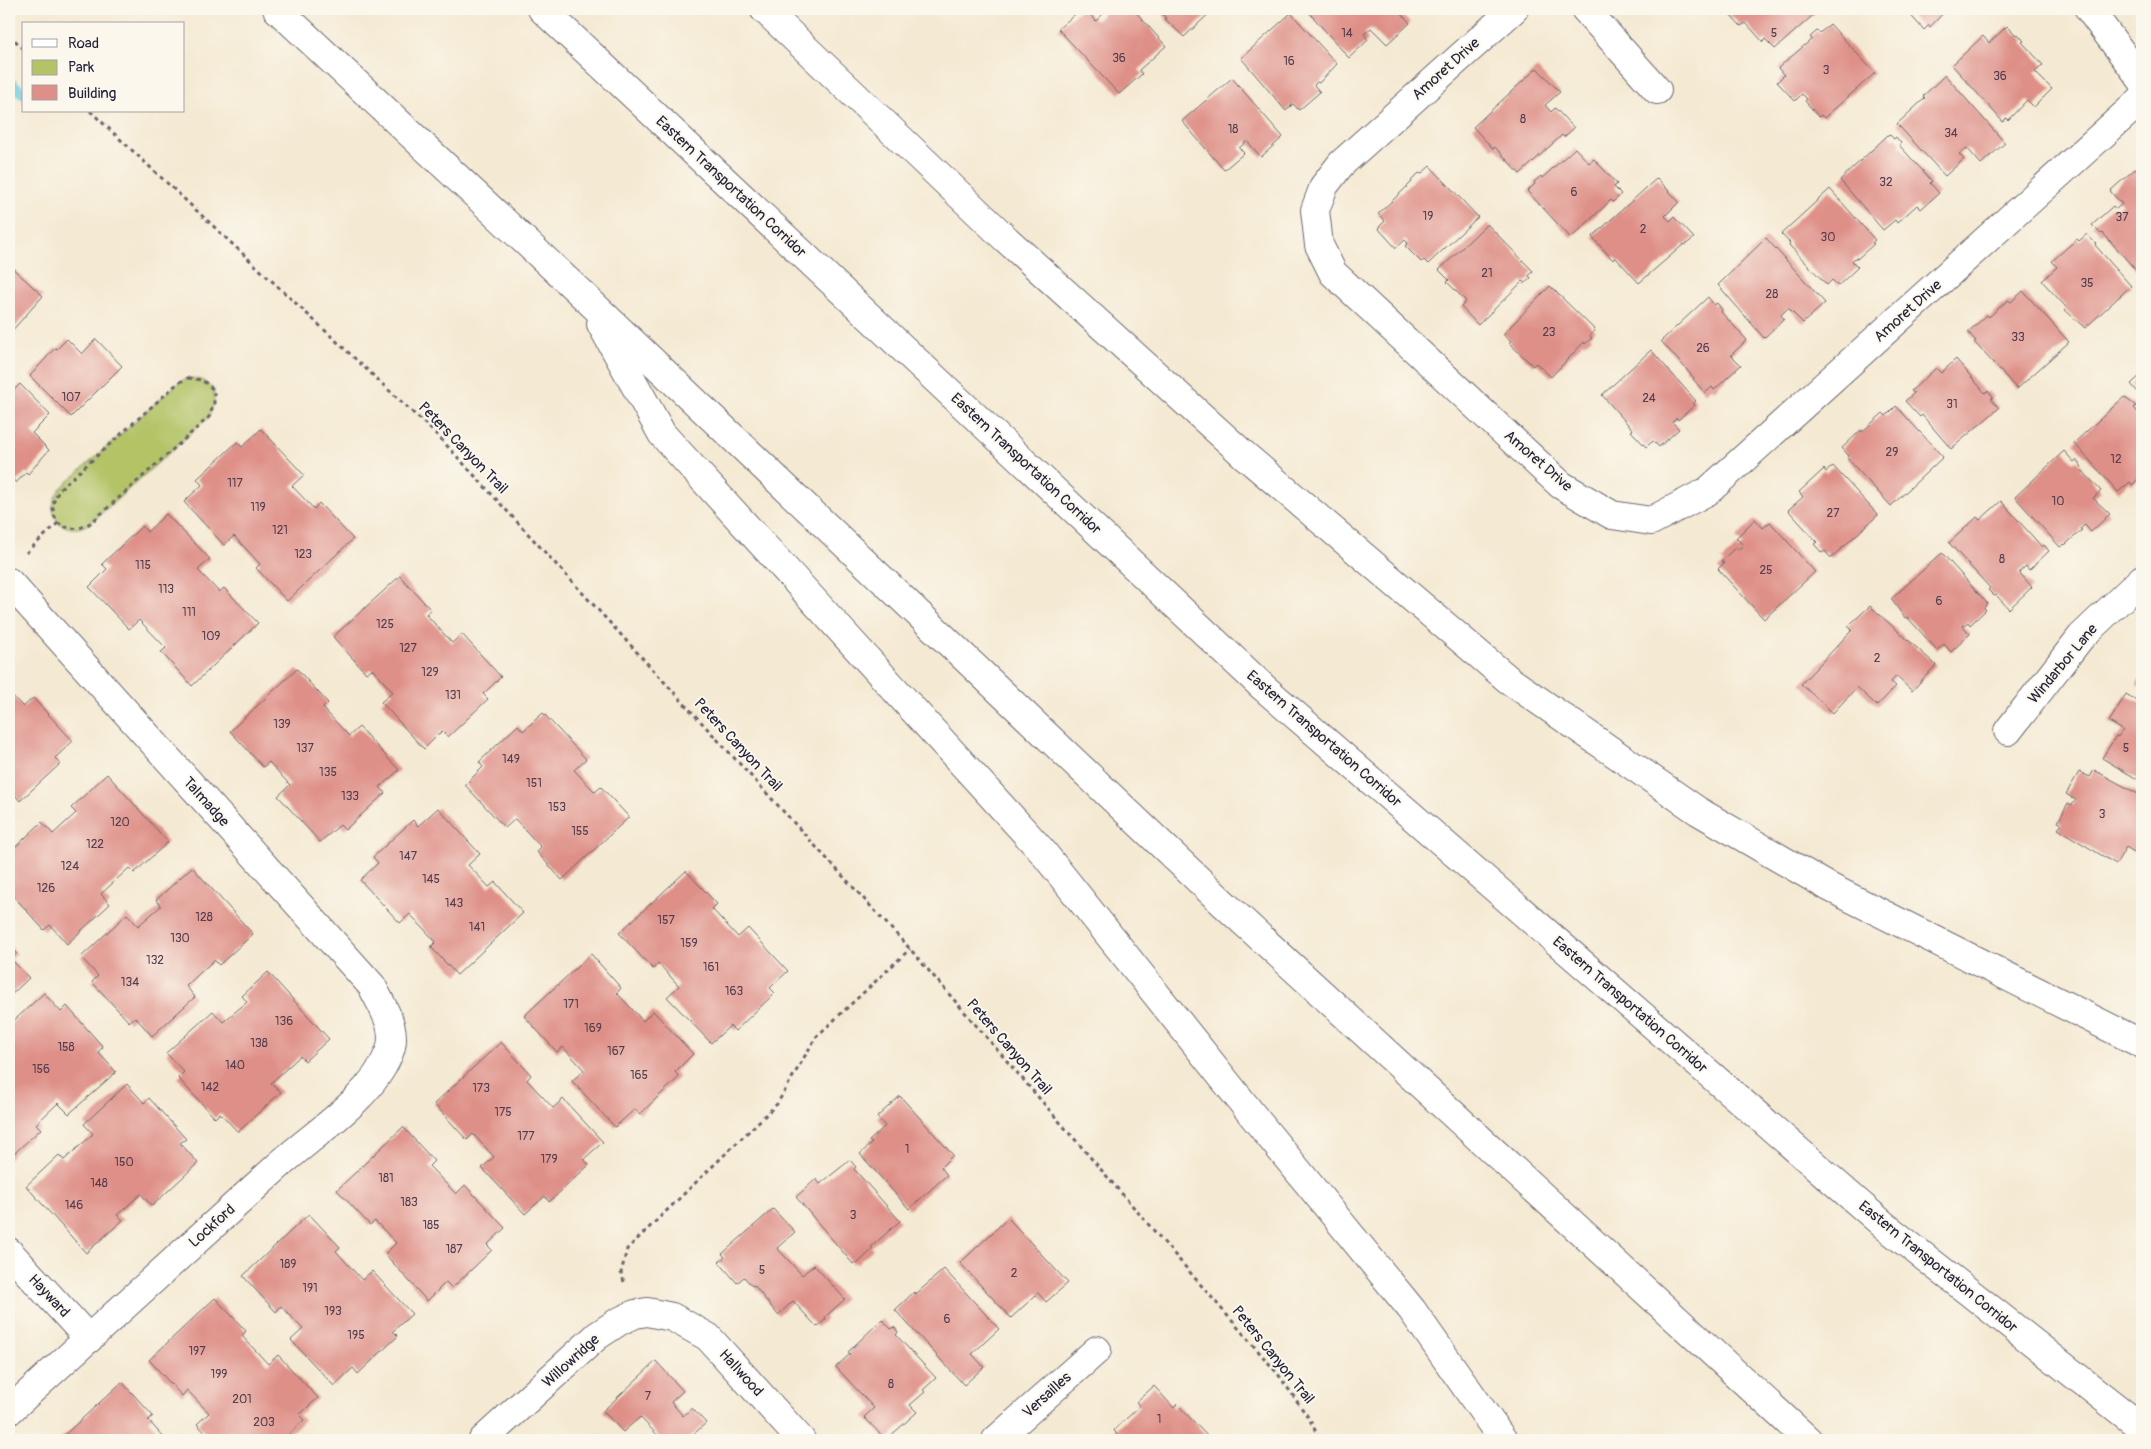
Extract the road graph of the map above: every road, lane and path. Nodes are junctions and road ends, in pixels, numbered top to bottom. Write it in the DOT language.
graph roads {
  1 [pos="277,9"];
  2 [pos="542,9"];
  3 [pos="764,9"];
  4 [pos="1514,9"];
  5 [pos="1585,9"];
  6 [pos="2089,9"];
  7 [pos="9,35"];
  8 [pos="22,47"];
  9 [pos="2142,80"];
  10 [pos="1657,90"];
  11 [pos="2142,99"];
  12 [pos="91,112"];
  13 [pos="587,299"];
  14 [pos="58,523"];
  15 [pos="22,557"];
  16 [pos="2142,579"];
  17 [pos="9,582"];
  18 [pos="2008,731"];
  19 [pos="910,949"];
  20 [pos="393,1028"];
  21 [pos="2142,1044"];
  22 [pos="9,1252"];
  23 [pos="635,1314"];
  24 [pos="672,1317"];
  25 [pos="89,1339"];
  26 [pos="1097,1350"];
  27 [pos="9,1411"];
  28 [pos="2142,1428"];
  29 [pos="483,1440"];
  30 [pos="801,1440"];
  31 [pos="996,1440"];
  32 [pos="1320,1440"];
  33 [pos="1502,1440"];
  34 [pos="1808,1440"];
  1 -- 13 [label="main road"];
  2 -- 28 [label="main road, Eastern Transportation Corridor"];
  3 -- 21 [label="main road"];
  4 -- 11 [label="main road, Amoret Drive"];
  5 -- 10 [label="main road"];
  6 -- 9 [label="main road"];
  7 -- 8 [label="path"];
  12 -- 19 [label="path, Peters Canyon Trail"];
  13 -- 33 [label="main road"];
  13 -- 34 [label="main road"];
  14 -- 14 [label="path"];
  14 -- 15 [label="path"];
  16 -- 18 [label="main road, Windarbor Lane"];
  17 -- 20 [label="main road, Talmadge"];
  19 -- 23 [label="path"];
  19 -- 32 [label="path, Peters Canyon Trail"];
  20 -- 25 [label="main road, Lockford"];
  22 -- 25 [label="main road, Hayward"];
  23 -- 24 [label="main road, Willowridge"];
  23 -- 29 [label="main road, Willowridge"];
  24 -- 30 [label="main road, Hallwood"];
  25 -- 27 [label="main road, Lockford"];
  26 -- 31 [label="main road, Versailles"];
}
